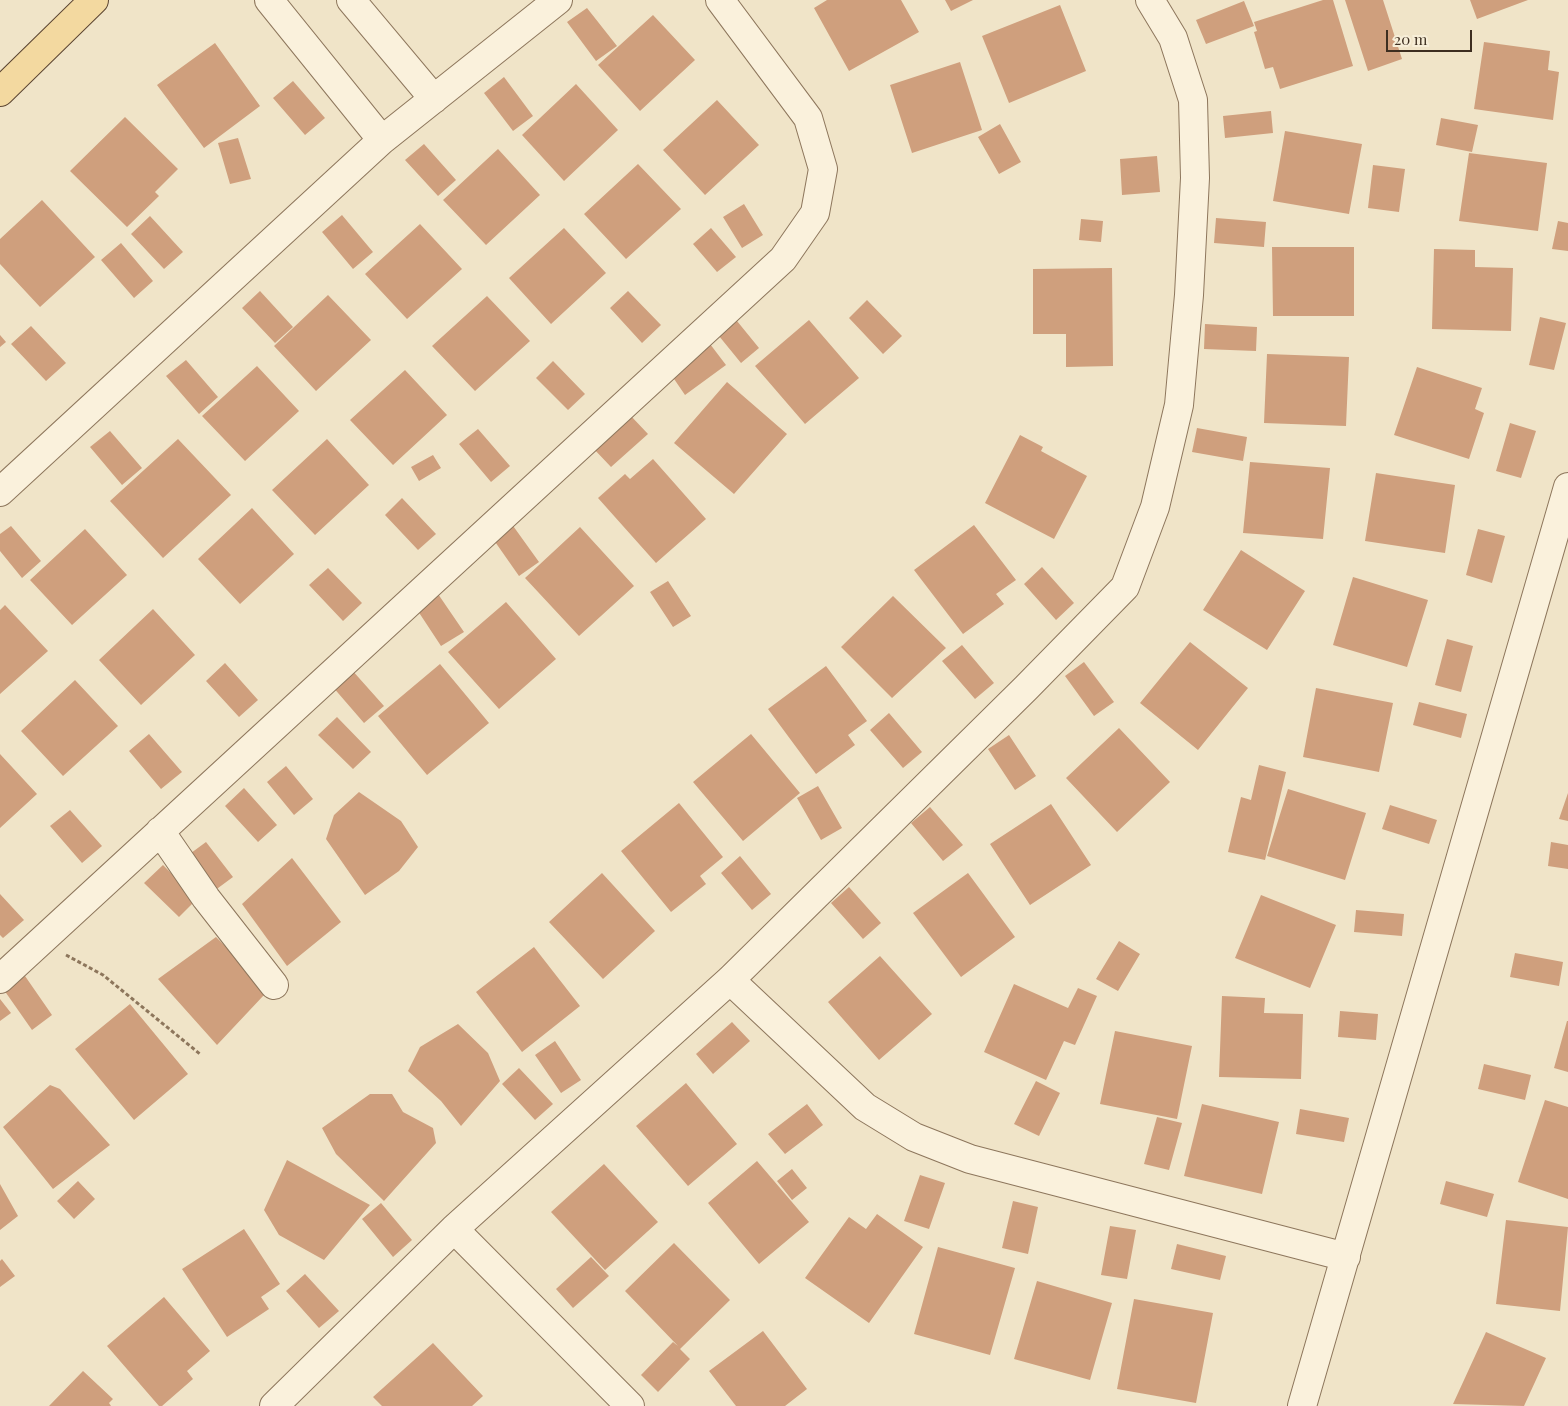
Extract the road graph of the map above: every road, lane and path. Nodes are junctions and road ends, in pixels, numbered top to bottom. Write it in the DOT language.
graph roads {
  1 [pos="94,0"];
  2 [pos="269,0"];
  3 [pos="351,0"];
  4 [pos="558,0"];
  5 [pos="720,0"];
  6 [pos="1150,0"];
  7 [pos="0,92"];
  8 [pos="434,99"];
  9 [pos="382,140"];
  10 [pos="1568,487"];
  11 [pos="0,492"];
  12 [pos="160,831"];
  13 [pos="41,942"];
  14 [pos="0,979"];
  15 [pos="730,980"];
  16 [pos="274,985"];
  17 [pos="200,1054"];
  18 [pos="454,1229"];
  19 [pos="1346,1257"];
  20 [pos="274,1406"];
  21 [pos="630,1406"];
  22 [pos="1302,1406"];
  1 -- 7 [label="main road"];
  2 -- 9 [label="street"];
  3 -- 8 [label="street"];
  4 -- 8 [label="street"];
  5 -- 12 [label="street"];
  6 -- 15 [label="street"];
  8 -- 9 [label="street"];
  9 -- 11 [label="street"];
  10 -- 19 [label="street"];
  12 -- 13 [label="street"];
  12 -- 16 [label="street"];
  13 -- 14 [label="street"];
  13 -- 17 [label="path"];
  15 -- 18 [label="street"];
  15 -- 19 [label="street"];
  18 -- 20 [label="street"];
  18 -- 21 [label="street"];
  19 -- 22 [label="street"];
}
